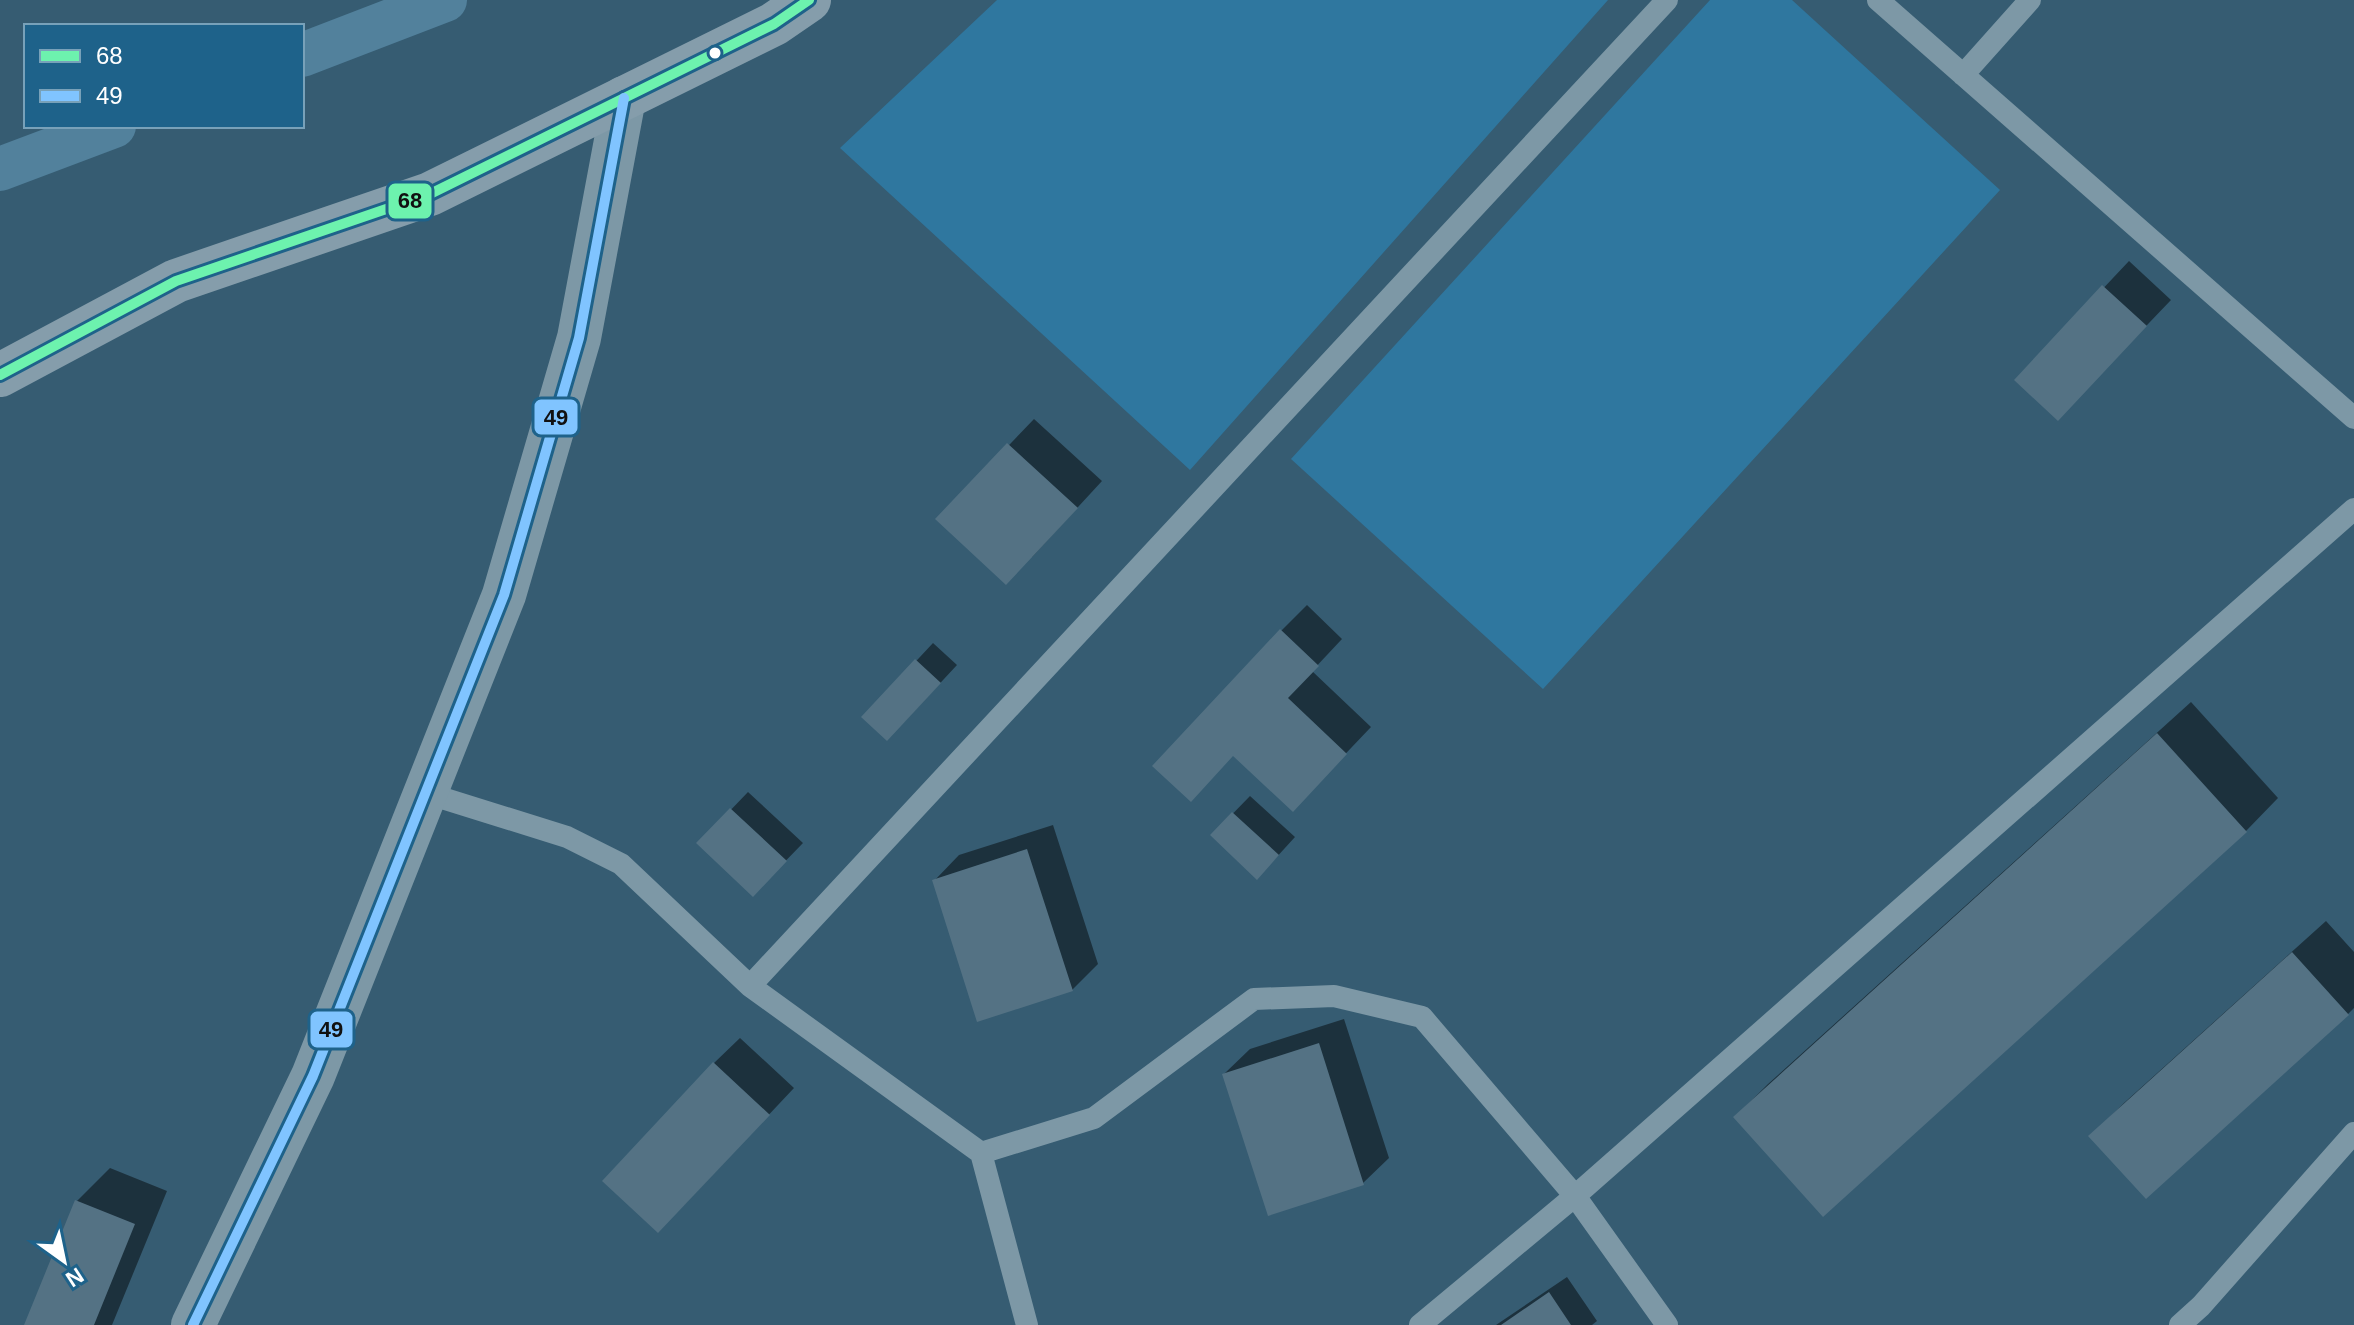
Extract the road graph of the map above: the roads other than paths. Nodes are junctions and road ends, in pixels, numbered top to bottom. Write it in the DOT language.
graph roads {
  1 [pos="809,0"];
  2 [pos="1667,0"];
  3 [pos="1878,0"];
  4 [pos="2030,0"];
  5 [pos="1963,75"];
  6 [pos="624,98"];
  7 [pos="0,375"];
  8 [pos="2354,418"];
  9 [pos="2354,509"];
  10 [pos="426,793"];
  11 [pos="750,986"];
  12 [pos="2354,1133"];
  13 [pos="981,1153"];
  14 [pos="1575,1196"];
  15 [pos="193,1325"];
  16 [pos="1027,1325"];
  17 [pos="1420,1325"];
  18 [pos="1667,1325"];
  19 [pos="2180,1325"];
  1 -- 6 [label="main road"];
  2 -- 11 [label="lane"];
  3 -- 5 [label="lane"];
  4 -- 5 [label="lane"];
  5 -- 8 [label="lane"];
  6 -- 7 [label="main road"];
  6 -- 10 [label="street"];
  9 -- 14 [label="lane"];
  10 -- 11 [label="lane"];
  10 -- 15 [label="street"];
  11 -- 13 [label="lane"];
  12 -- 19 [label="lane"];
  13 -- 14 [label="lane"];
  13 -- 16 [label="lane"];
  14 -- 17 [label="lane"];
  14 -- 18 [label="lane"];
}
